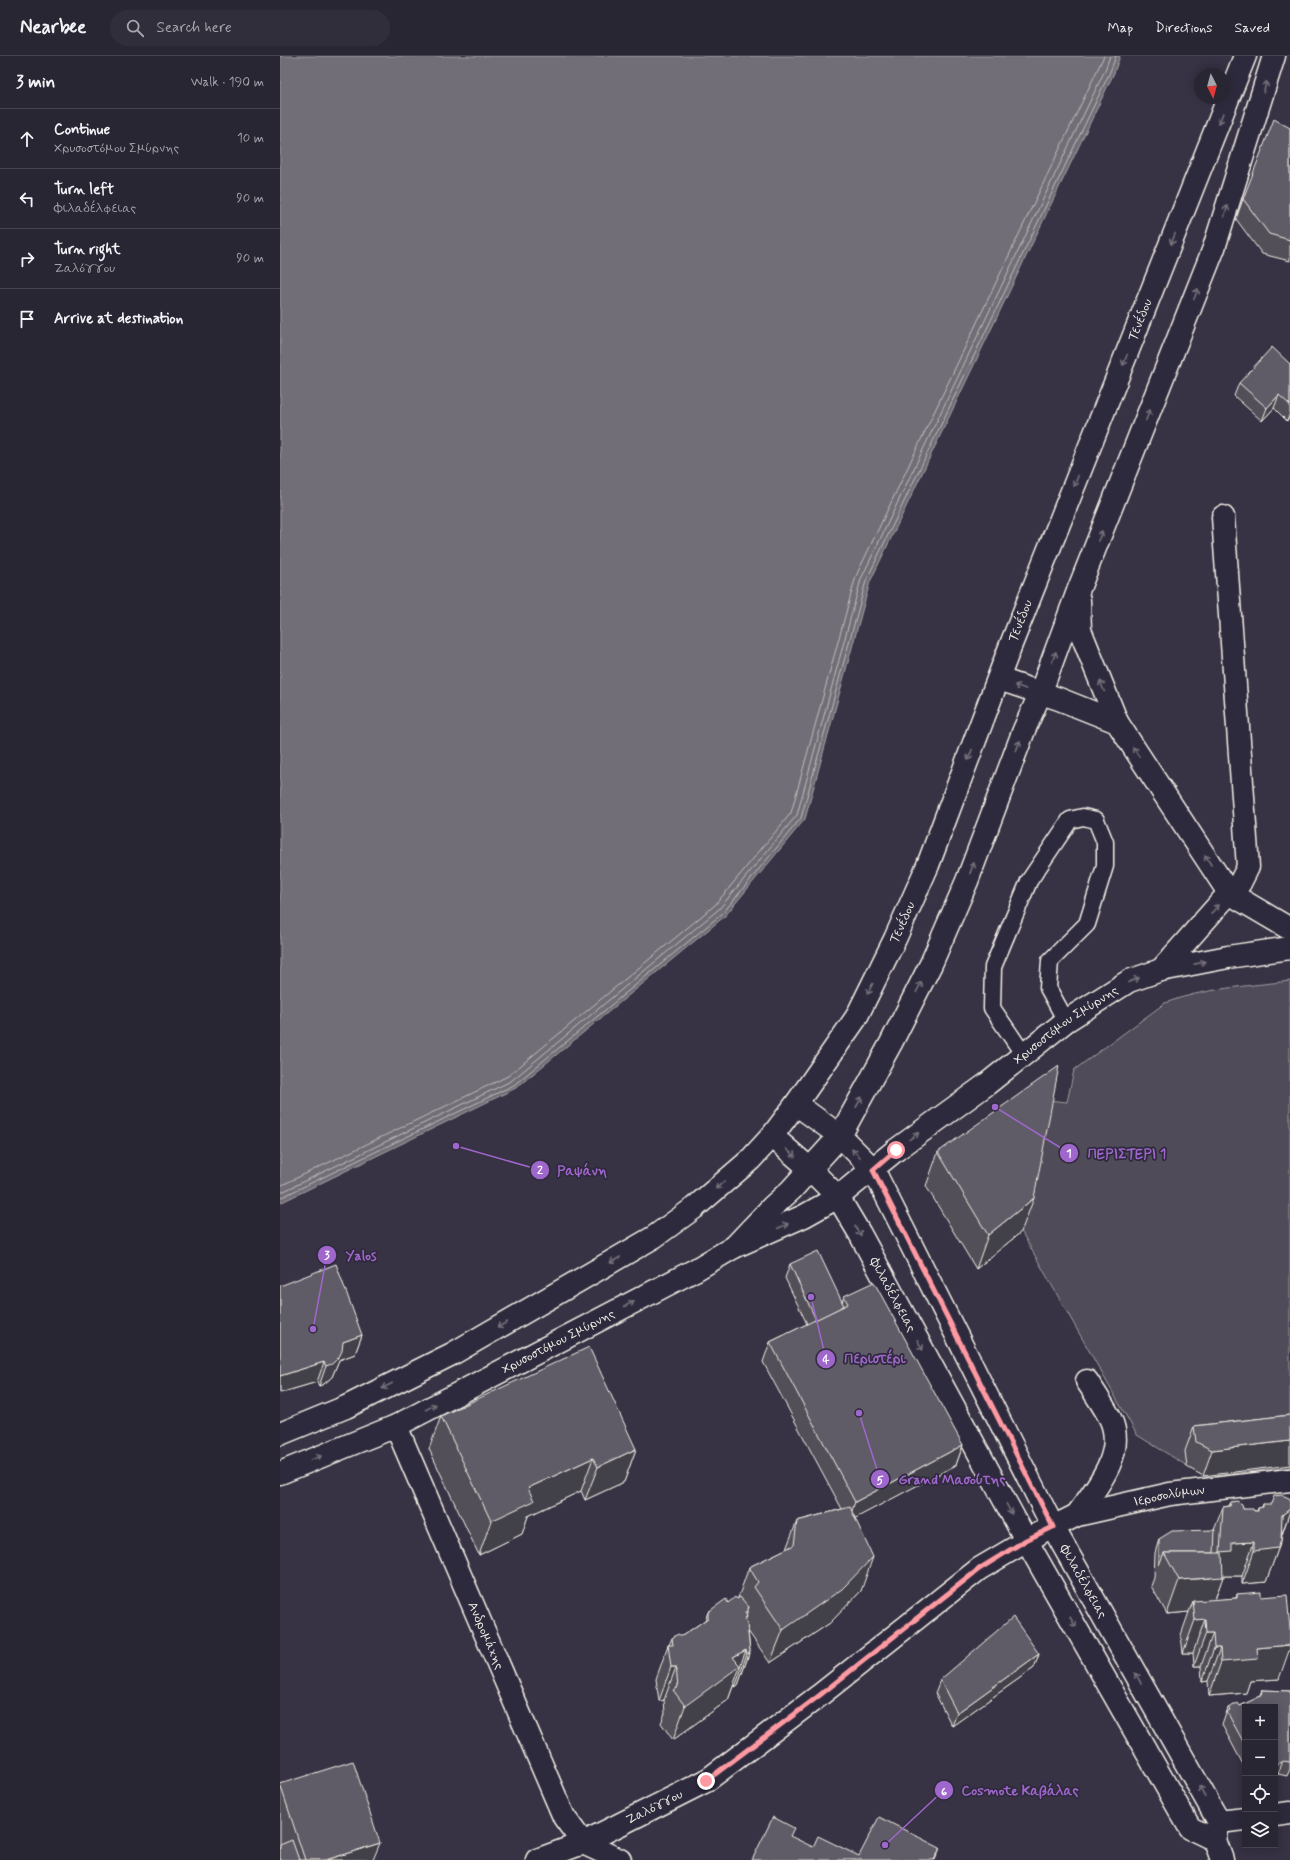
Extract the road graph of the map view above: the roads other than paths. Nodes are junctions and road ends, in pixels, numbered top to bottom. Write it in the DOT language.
graph roads {
  1 [pos="1245,56"];
  2 [pos="1274,56"];
  3 [pos="1223,517"];
  4 [pos="1078,591"];
  5 [pos="999,679"];
  6 [pos="1040,694"];
  7 [pos="1117,722"];
  8 [pos="1229,892"];
  9 [pos="1290,929"];
  10 [pos="1290,948"];
  11 [pos="1161,970"];
  12 [pos="1066,1021"];
  13 [pos="1024,1055"];
  14 [pos="796,1104"];
  15 [pos="772,1136"];
  16 [pos="840,1136"];
  17 [pos="810,1169"];
  18 [pos="873,1170"];
  19 [pos="838,1197"];
  20 [pos="734,1247"];
  21 [pos="1087,1381"];
  22 [pos="396,1426"];
  23 [pos="280,1434"];
  24 [pos="280,1473"];
  25 [pos="1290,1480"];
  26 [pos="1077,1514"];
  27 [pos="1053,1527"];
  28 [pos="1026,1540"];
  29 [pos="1290,1813"];
  30 [pos="1278,1815"];
  31 [pos="1242,1820"];
  32 [pos="1217,1831"];
  33 [pos="582,1843"];
  34 [pos="537,1860"];
  35 [pos="620,1860"];
  36 [pos="1222,1860"];
  1 -- 5 [label="street, Τενέδου, one-way"];
  4 -- 2 [label="street, one-way"];
  3 -- 8 [label="street"];
  6 -- 4 [label="street, one-way"];
  7 -- 4 [label="street, one-way"];
  6 -- 5 [label="street, one-way"];
  5 -- 14 [label="street, Τενέδου, one-way"];
  6 -- 7 [label="street"];
  16 -- 6 [label="street, one-way"];
  8 -- 7 [label="street, one-way"];
  8 -- 9 [label="street"];
  11 -- 8 [label="street, one-way"];
  11 -- 10 [label="street, Χρυσοστόμου Σμύρνης, one-way"];
  12 -- 11 [label="street, Χρυσοστόμου Σμύρνης, one-way"];
  12 -- 13 [label="street, Χρυσοστόμου Σμύρνης"];
  12 -- 13 [label="lane"];
  18 -- 13 [label="street, Χρυσοστόμου Σμύρνης, one-way"];
  14 -- 15 [label="street, Τενέδου"];
  14 -- 16 [label="street, Φιλαδέλφειας"];
  15 -- 17 [label="street, Φιλαδέλφειας, one-way"];
  15 -- 23 [label="street, Τενέδου, one-way"];
  16 -- 17 [label="street"];
  18 -- 16 [label="street, Φιλαδέλφειας, one-way"];
  17 -- 19 [label="street, Φιλαδέλφειας"];
  17 -- 20 [label="street, Χρυσοστόμου Σμύρνης"];
  18 -- 19 [label="street, Χρυσοστόμου Σμύρνης"];
  18 -- 27 [label="street, Φιλαδέλφειας"];
  20 -- 19 [label="street, Χρυσοστόμου Σμύρνης, one-way"];
  19 -- 28 [label="street, Φιλαδέλφειας, one-way"];
  22 -- 20 [label="street, Χρυσοστόμου Σμύρνης, one-way"];
  21 -- 26 [label="street"];
  24 -- 22 [label="street, Χρυσοστόμου Σμύρνης, one-way"];
  22 -- 33 [label="street, Ανδρομάχης"];
  25 -- 26 [label="street, Ιεροσολύμων"];
  26 -- 27 [label="street, Ιεροσολύμων"];
  27 -- 28 [label="street, Ζαλόγγου"];
  32 -- 27 [label="street, Φιλαδέλφειας, one-way"];
  28 -- 32 [label="street, Φιλαδέλφειας, one-way"];
  28 -- 33 [label="street, Ζαλόγγου"];
  29 -- 30 [label="street"];
  31 -- 32 [label="street"];
  32 -- 36 [label="street, Φιλαδέλφειας"];
  33 -- 34 [label="street, Ζαλόγγου"];
  33 -- 35 [label="street"];
}
